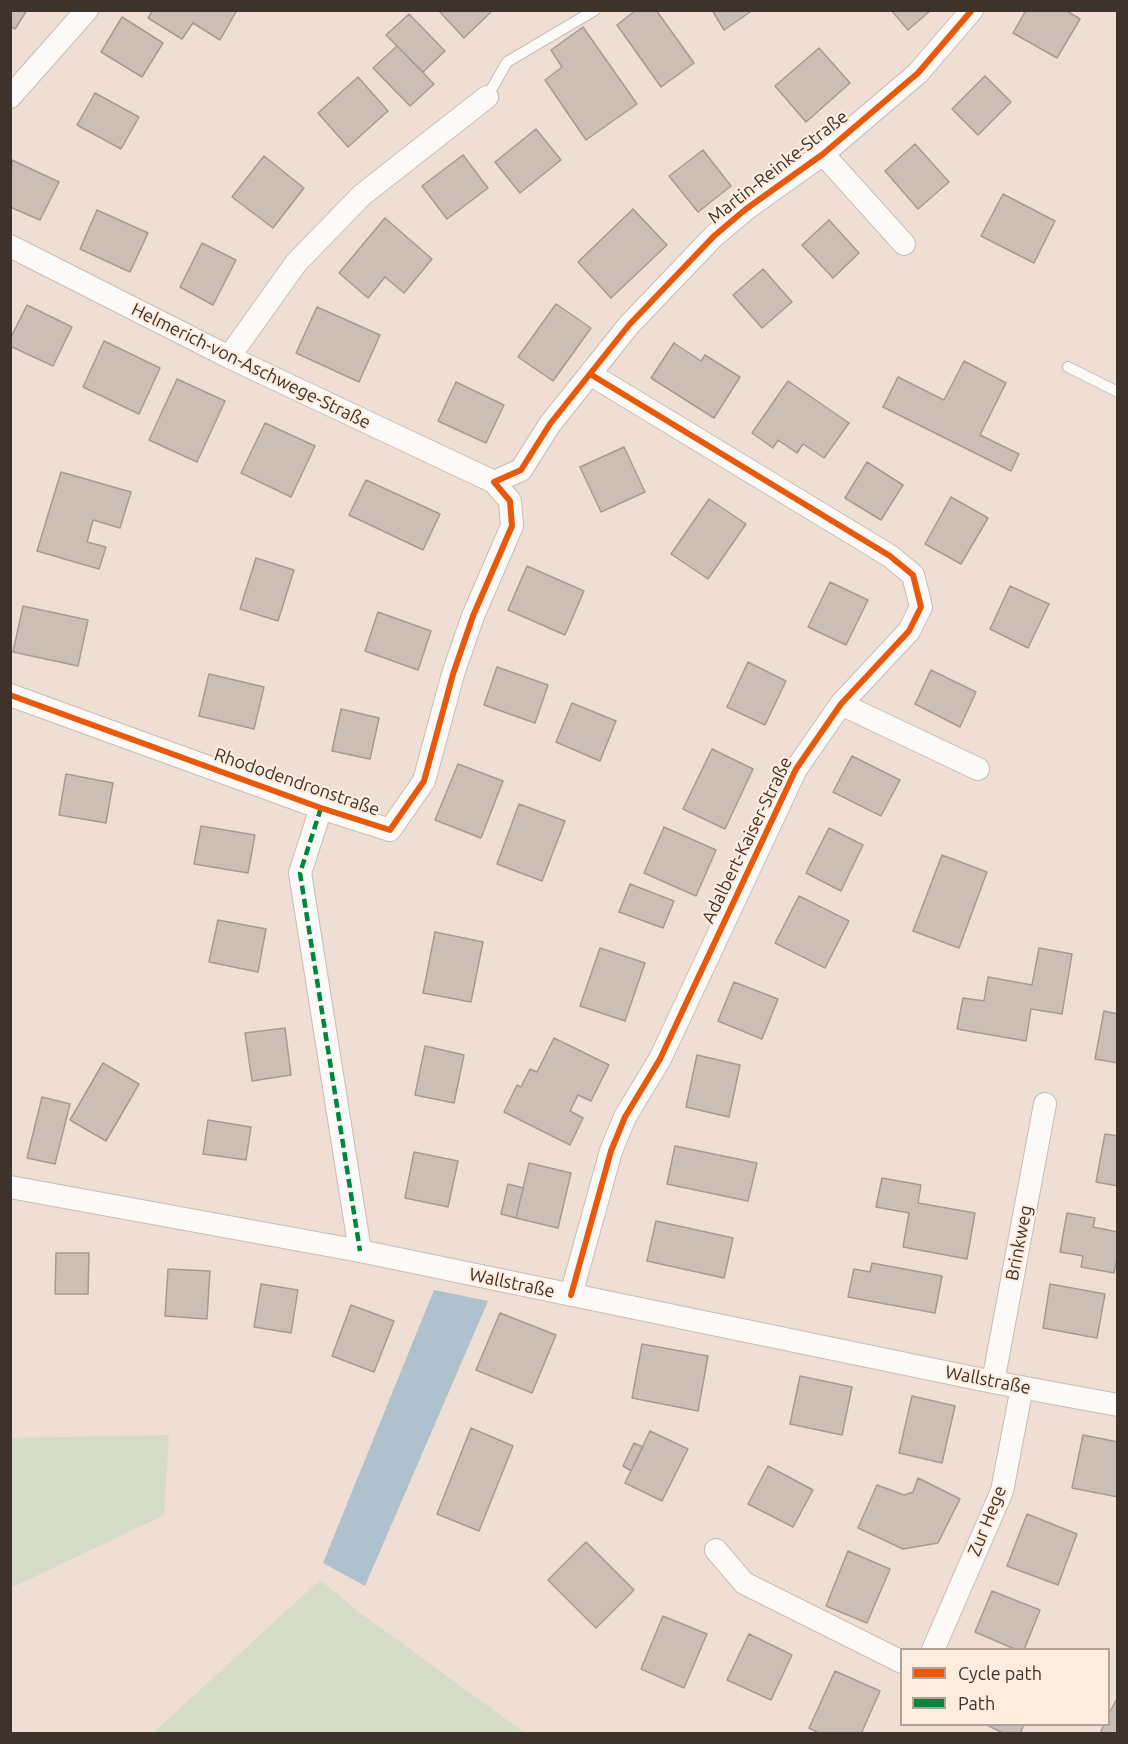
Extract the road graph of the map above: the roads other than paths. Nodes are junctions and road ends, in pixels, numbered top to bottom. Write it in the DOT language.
graph roads {
  1 [pos="87,10"];
  2 [pos="595,10"];
  3 [pos="972,10"];
  4 [pos="10,97"];
  5 [pos="487,97"];
  6 [pos="823,154"];
  7 [pos="904,244"];
  8 [pos="10,246"];
  9 [pos="229,357"];
  10 [pos="1068,368"];
  11 [pos="590,374"];
  12 [pos="1118,392"];
  13 [pos="494,482"];
  14 [pos="10,695"];
  15 [pos="841,704"];
  16 [pos="978,769"];
  17 [pos="321,808"];
  18 [pos="1045,1104"];
  19 [pos="10,1187"];
  20 [pos="360,1251"];
  21 [pos="571,1295"];
  22 [pos="993,1382"];
  23 [pos="1022,1387"];
  24 [pos="1118,1405"];
  25 [pos="716,1550"];
  26 [pos="934,1648"];
  27 [pos="900,1661"];
  1 -- 4 [label="street"];
  2 -- 5 [label="lane"];
  3 -- 6 [label="street, Martin-Reinke-Straße"];
  5 -- 9 [label="street"];
  6 -- 7 [label="street, Martin-Reinke-Straße"];
  6 -- 11 [label="street, Martin-Reinke-Straße"];
  8 -- 9 [label="street, Helmerich-von-Aschwege-Straße"];
  9 -- 13 [label="street, Helmerich-von-Aschwege-Straße"];
  10 -- 12 [label="lane"];
  11 -- 13 [label="street, Martin-Reinke-Straße"];
  11 -- 15 [label="street, Adalbert-Kaiser-Straße"];
  13 -- 17 [label="street, Rhododendronstraße"];
  14 -- 17 [label="street, Rhododendronstraße"];
  15 -- 16 [label="street"];
  15 -- 21 [label="street, Adalbert-Kaiser-Straße"];
  17 -- 20 [label="street, Rhododendronstraße"];
  18 -- 22 [label="street, Brinkweg"];
  19 -- 20 [label="street, Wallstraße"];
  20 -- 21 [label="street, Wallstraße"];
  21 -- 22 [label="street, Wallstraße"];
  22 -- 23 [label="street, Wallstraße"];
  23 -- 24 [label="street, Wallstraße"];
  23 -- 26 [label="street, Zur Hege"];
  25 -- 27 [label="street"];
}
